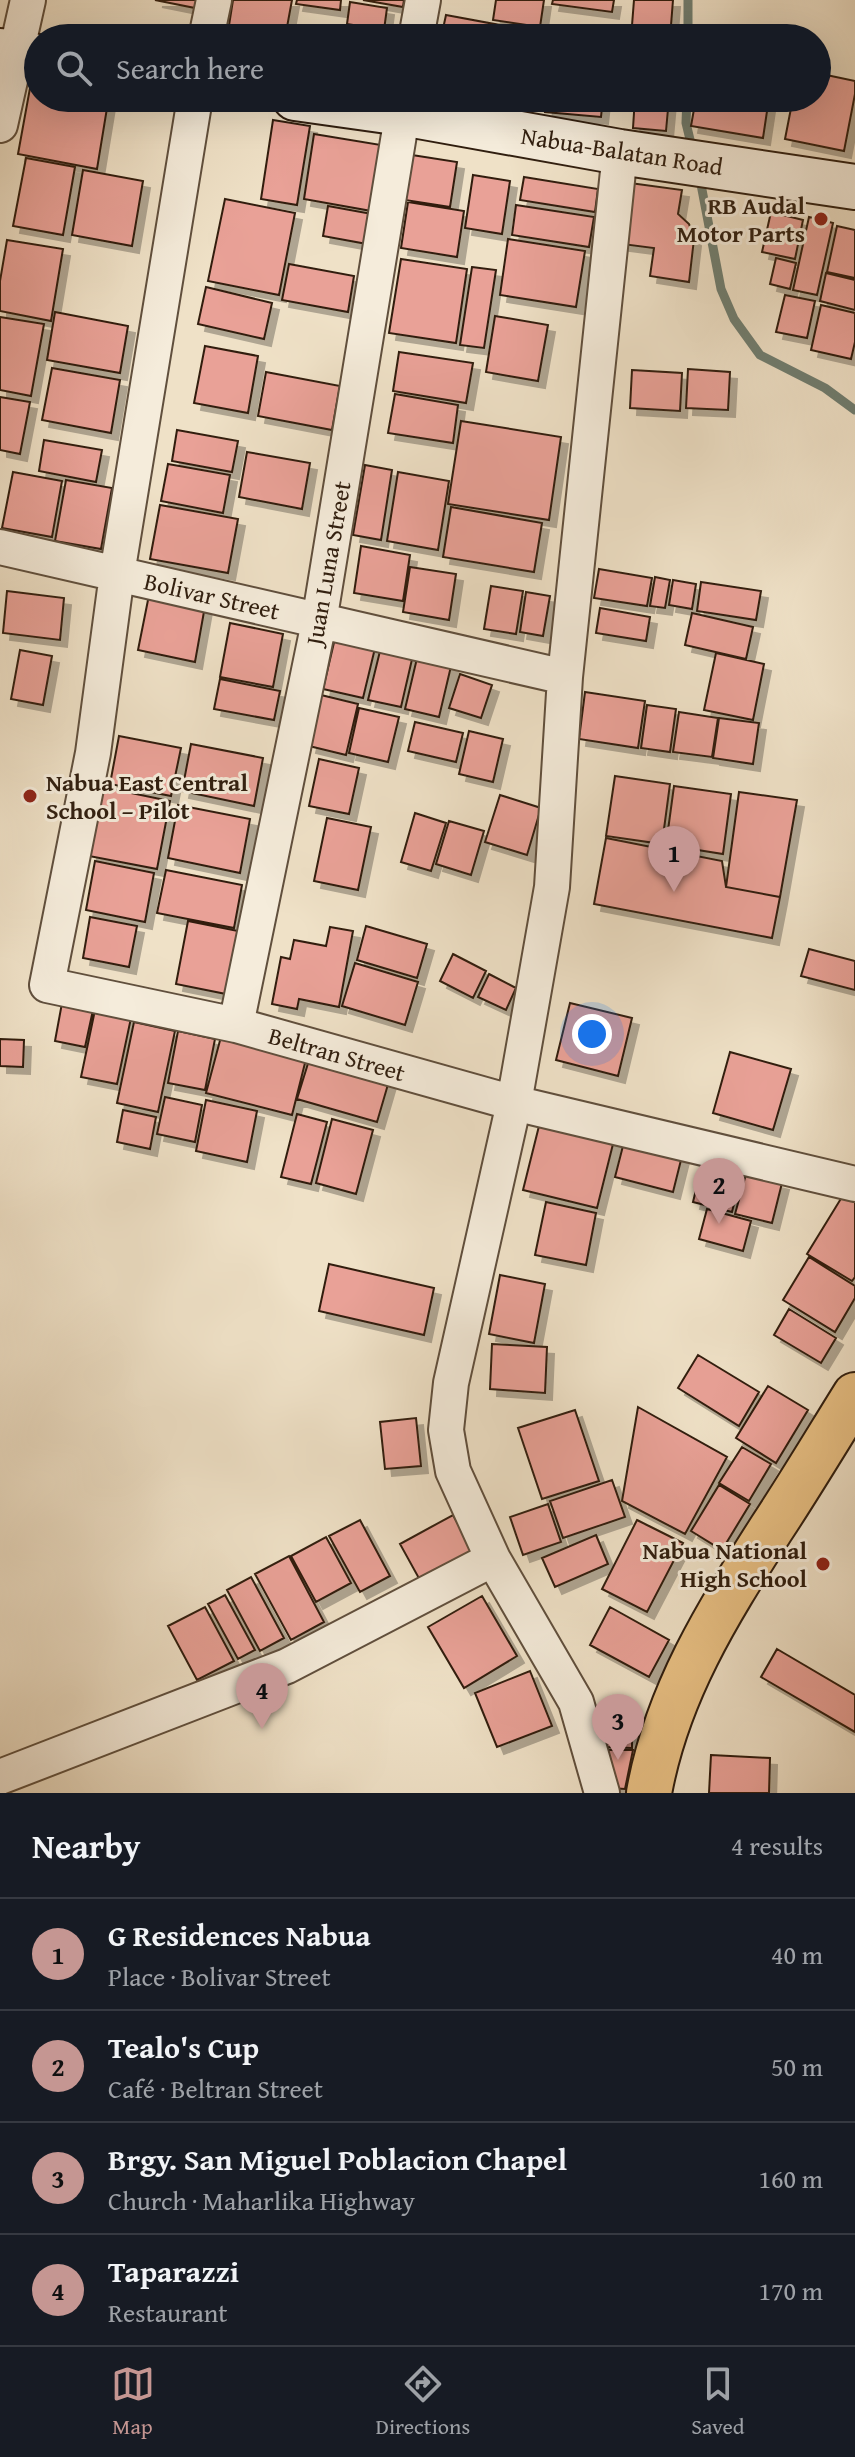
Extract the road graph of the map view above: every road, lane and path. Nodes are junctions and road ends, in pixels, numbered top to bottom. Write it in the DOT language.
graph roads {
  1 [pos="28,0"];
  2 [pos="214,0"];
  3 [pos="423,0"];
  4 [pos="209,24"];
  5 [pos="419,24"];
  6 [pos="18,54"];
  7 [pos="193,112"];
  8 [pos="403,112"];
  9 [pos="432,112"];
  10 [pos="0,125"];
  11 [pos="620,152"];
  12 [pos="855,187"];
  13 [pos="0,547"];
  14 [pos="117,574"];
  15 [pos="319,622"];
  16 [pos="565,677"];
  17 [pos="236,1025"];
  18 [pos="514,1103"];
  19 [pos="855,1184"];
  20 [pos="855,1395"];
  21 [pos="493,1559"];
  22 [pos="0,1777"];
  23 [pos="602,1793"];
  24 [pos="649,1793"];
  1 -- 6 [label="street"];
  2 -- 4 [label="street"];
  3 -- 5 [label="street"];
  6 -- 10 [label="street"];
  7 -- 14 [label="street"];
  8 -- 15 [label="street, Juan Luna Street"];
  9 -- 11 [label="main road, Nabua-Balatan Road"];
  11 -- 12 [label="main road, Nabua-Balatan Road"];
  11 -- 16 [label="street"];
  13 -- 14 [label="street, Bolivar Street"];
  14 -- 15 [label="street, Bolivar Street"];
  14 -- 17 [label="street, Beltran Street"];
  15 -- 16 [label="street, Bolivar Street"];
  15 -- 17 [label="street, Juan Luna Street"];
  16 -- 18 [label="street"];
  17 -- 18 [label="street, Beltran Street"];
  18 -- 19 [label="street, Beltran Street"];
  18 -- 21 [label="street"];
  20 -- 24 [label="highway"];
  21 -- 22 [label="street"];
  21 -- 23 [label="street"];
}
